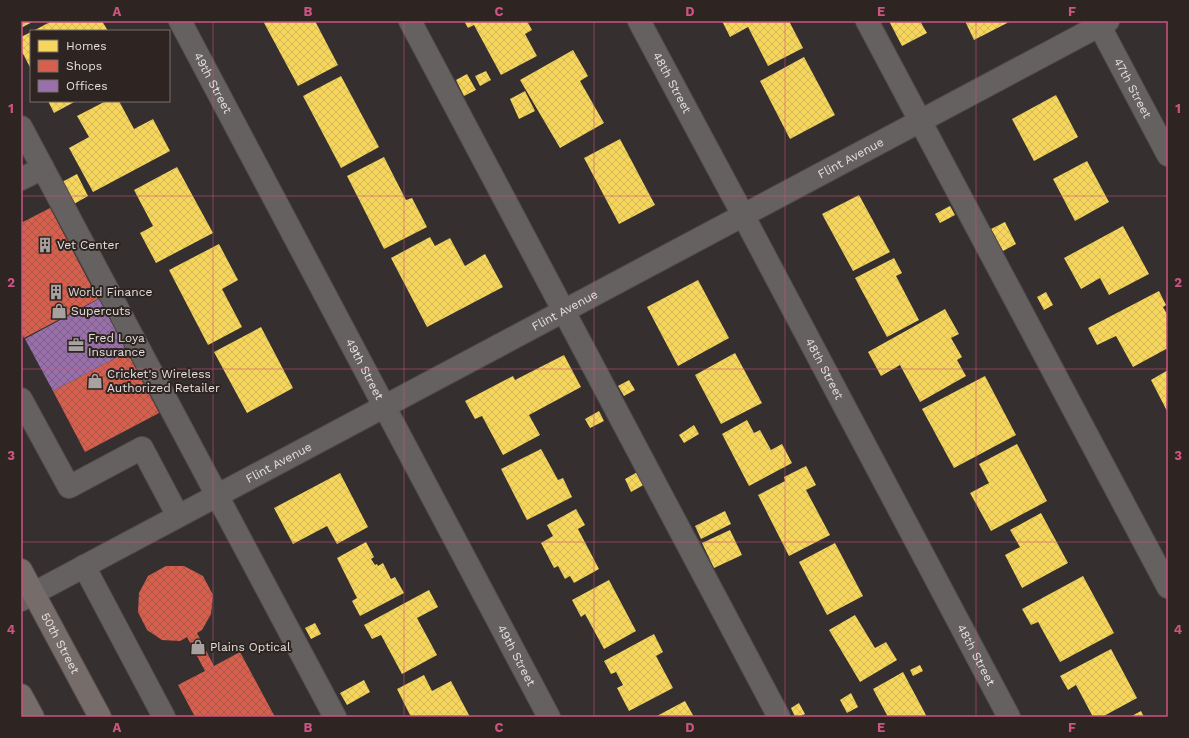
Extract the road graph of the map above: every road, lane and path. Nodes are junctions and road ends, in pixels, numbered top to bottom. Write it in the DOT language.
graph roads {
  1 [pos="180,21"];
  2 [pos="410,21"];
  3 [pos="639,21"];
  4 [pos="867,21"];
  5 [pos="1101,22"];
  6 [pos="920,121"];
  7 [pos="21,127"];
  8 [pos="1168,155"];
  9 [pos="43,168"];
  10 [pos="21,179"];
  11 [pos="743,215"];
  12 [pos="563,310"];
  13 [pos="21,399"];
  14 [pos="384,406"];
  15 [pos="217,495"];
  16 [pos="178,516"];
  17 [pos="84,566"];
  18 [pos="21,570"];
  19 [pos="1168,587"];
  20 [pos="27,596"];
  21 [pos="21,695"];
  22 [pos="33,717"];
  23 [pos="100,717"];
  24 [pos="164,717"];
  25 [pos="335,717"];
  26 [pos="548,717"];
  27 [pos="779,717"];
  28 [pos="1009,717"];
  1 -- 14 [label="street, 49th Street"];
  2 -- 12 [label="street"];
  3 -- 11 [label="street, 48th Street"];
  4 -- 6 [label="street"];
  5 -- 6 [label="street, Flint Avenue"];
  5 -- 8 [label="street, 47th Street"];
  6 -- 11 [label="street, Flint Avenue"];
  6 -- 19 [label="street"];
  7 -- 9 [label="street"];
  9 -- 10 [label="street"];
  9 -- 15 [label="street"];
  11 -- 12 [label="street, Flint Avenue"];
  11 -- 28 [label="street, 48th Street"];
  12 -- 14 [label="street, Flint Avenue"];
  12 -- 27 [label="street"];
  13 -- 16 [label="street"];
  14 -- 15 [label="street, Flint Avenue"];
  14 -- 26 [label="street, 49th Street"];
  15 -- 16 [label="street, Flint Avenue"];
  15 -- 25 [label="street"];
  16 -- 17 [label="street, Flint Avenue"];
  17 -- 20 [label="street, Flint Avenue"];
  17 -- 24 [label="street"];
  18 -- 20 [label="main road, 50th Street"];
  20 -- 23 [label="main road, 50th Street"];
  21 -- 22 [label="main road"];
}
